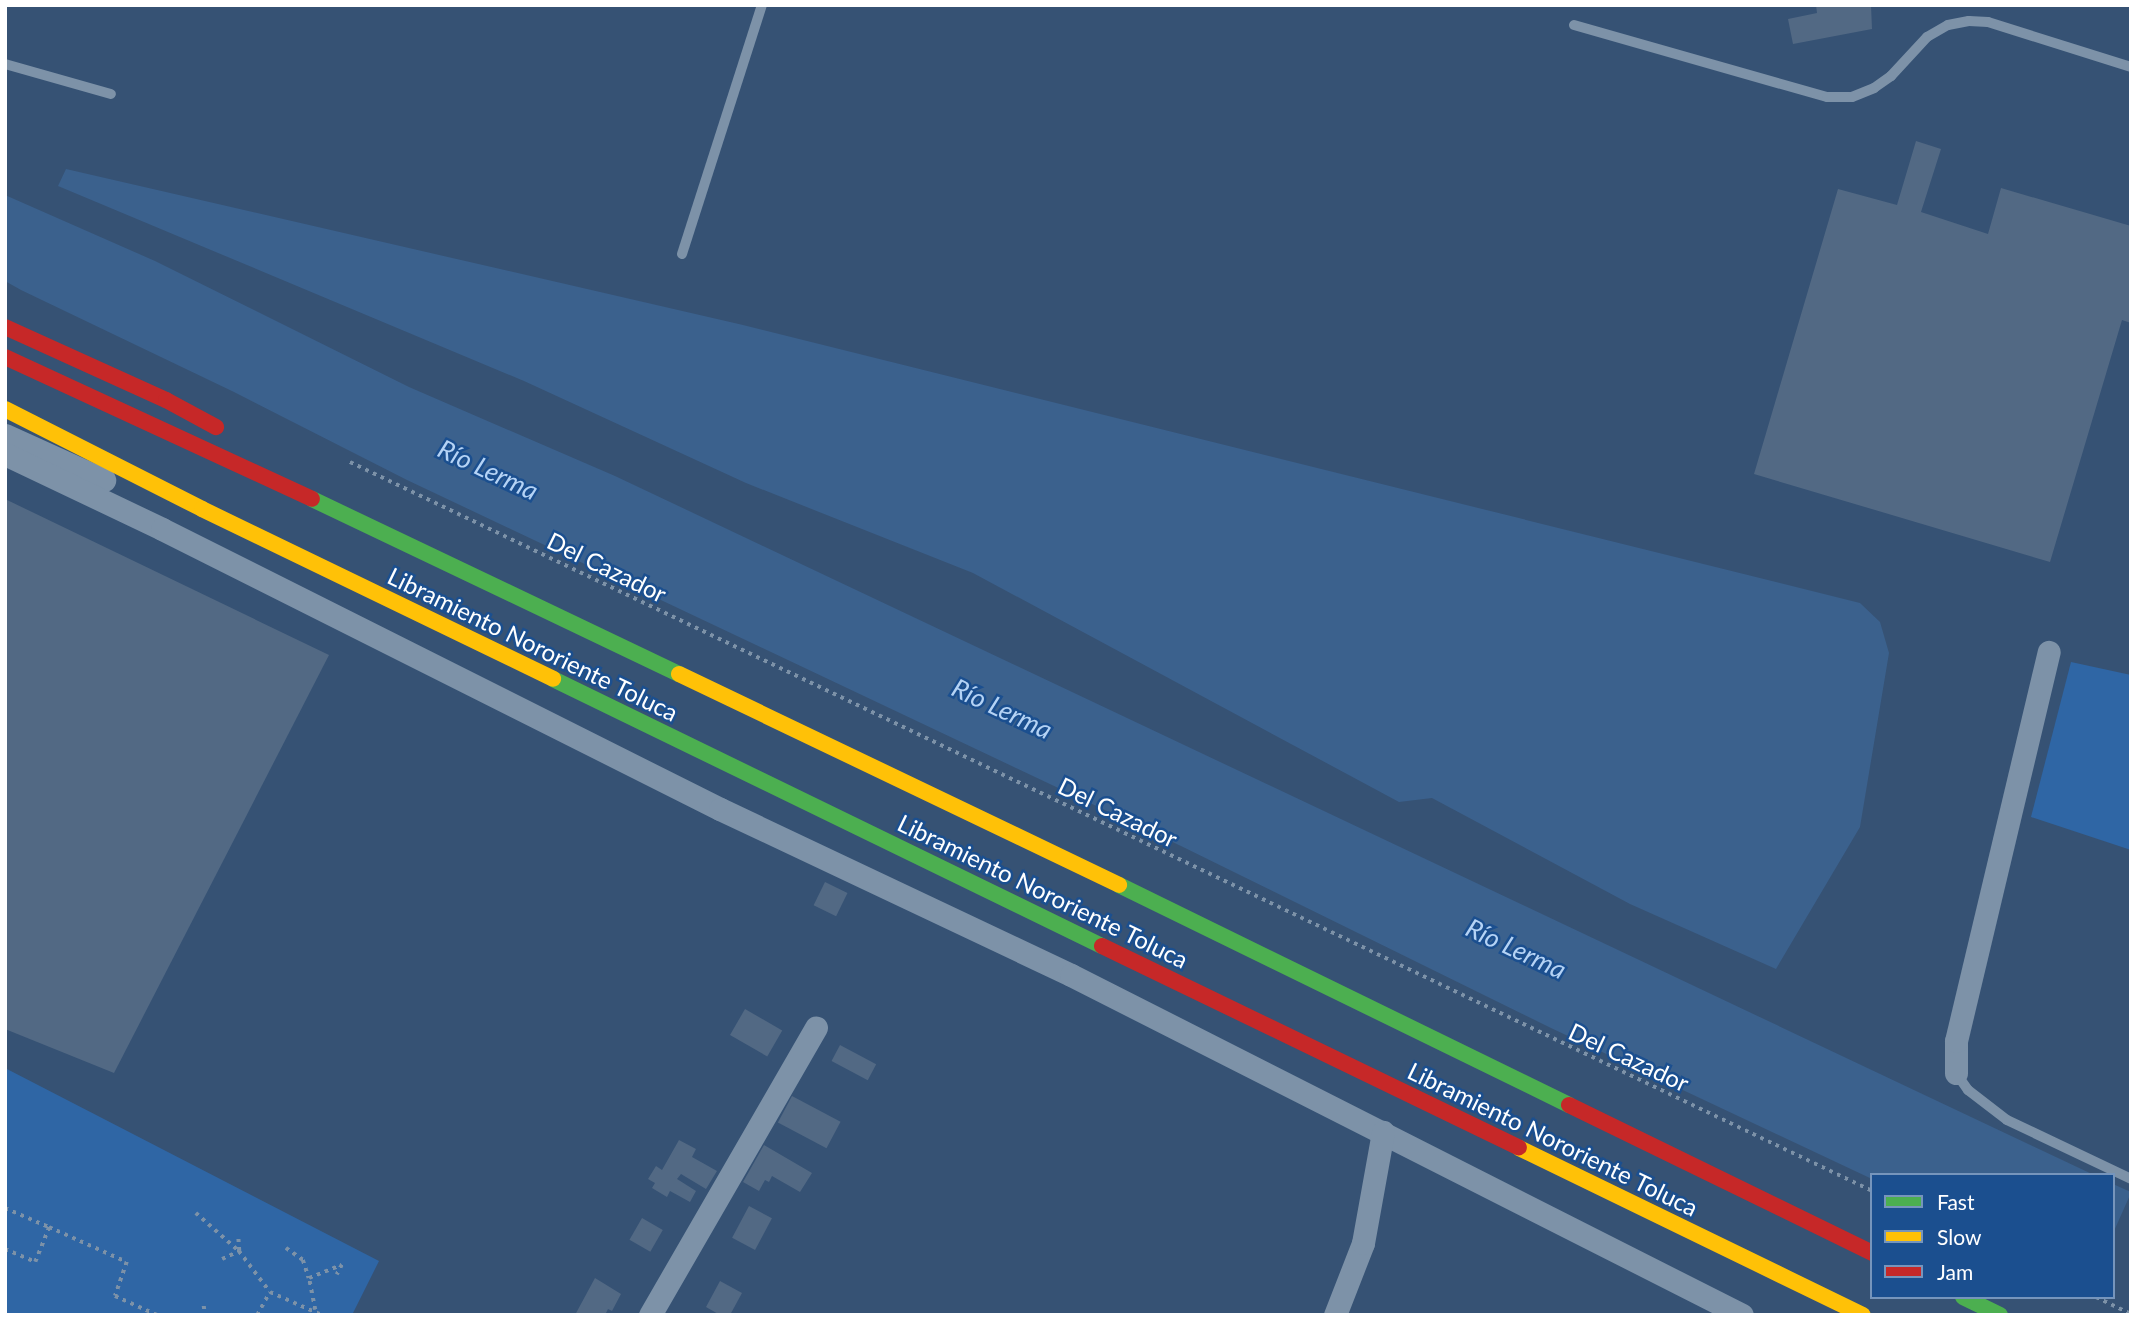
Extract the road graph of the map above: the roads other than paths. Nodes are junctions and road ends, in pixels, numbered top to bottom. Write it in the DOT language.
graph roads {
  1 [pos="762,5"];
  2 [pos="1574,25"];
  3 [pos="5,64"];
  4 [pos="2131,67"];
  5 [pos="111,94"];
  6 [pos="682,254"];
  7 [pos="5,327"];
  8 [pos="5,357"];
  9 [pos="5,409"];
  10 [pos="5,435"];
  11 [pos="234,437"];
  12 [pos="5,454"];
  13 [pos="295,473"];
  14 [pos="202,509"];
  15 [pos="334,510"];
  16 [pos="2049,652"];
  17 [pos="816,1027"];
  18 [pos="1956,1073"];
  19 [pos="1383,1132"];
  20 [pos="2131,1179"];
  21 [pos="1870,1252"];
  22 [pos="1967,1299"];
  23 [pos="650,1315"];
  24 [pos="1335,1315"];
  25 [pos="1742,1315"];
  26 [pos="1863,1315"];
  27 [pos="2000,1315"];
  1 -- 6 [label="lane"];
  2 -- 4 [label="lane"];
  3 -- 5 [label="lane"];
  7 -- 11 [label="highway"];
  8 -- 15 [label="highway, Libramiento Nororiente Toluca"];
  9 -- 14 [label="highway, Libramiento Nororiente Toluca"];
  10 -- 14 [label="street"];
  12 -- 19 [label="street"];
  13 -- 15 [label="highway"];
  14 -- 26 [label="highway, Libramiento Nororiente Toluca"];
  15 -- 21 [label="highway, Libramiento Nororiente Toluca"];
  16 -- 18 [label="street"];
  17 -- 23 [label="street"];
  18 -- 20 [label="lane"];
  19 -- 24 [label="street"];
  19 -- 25 [label="street"];
  22 -- 27 [label="highway"];
}
